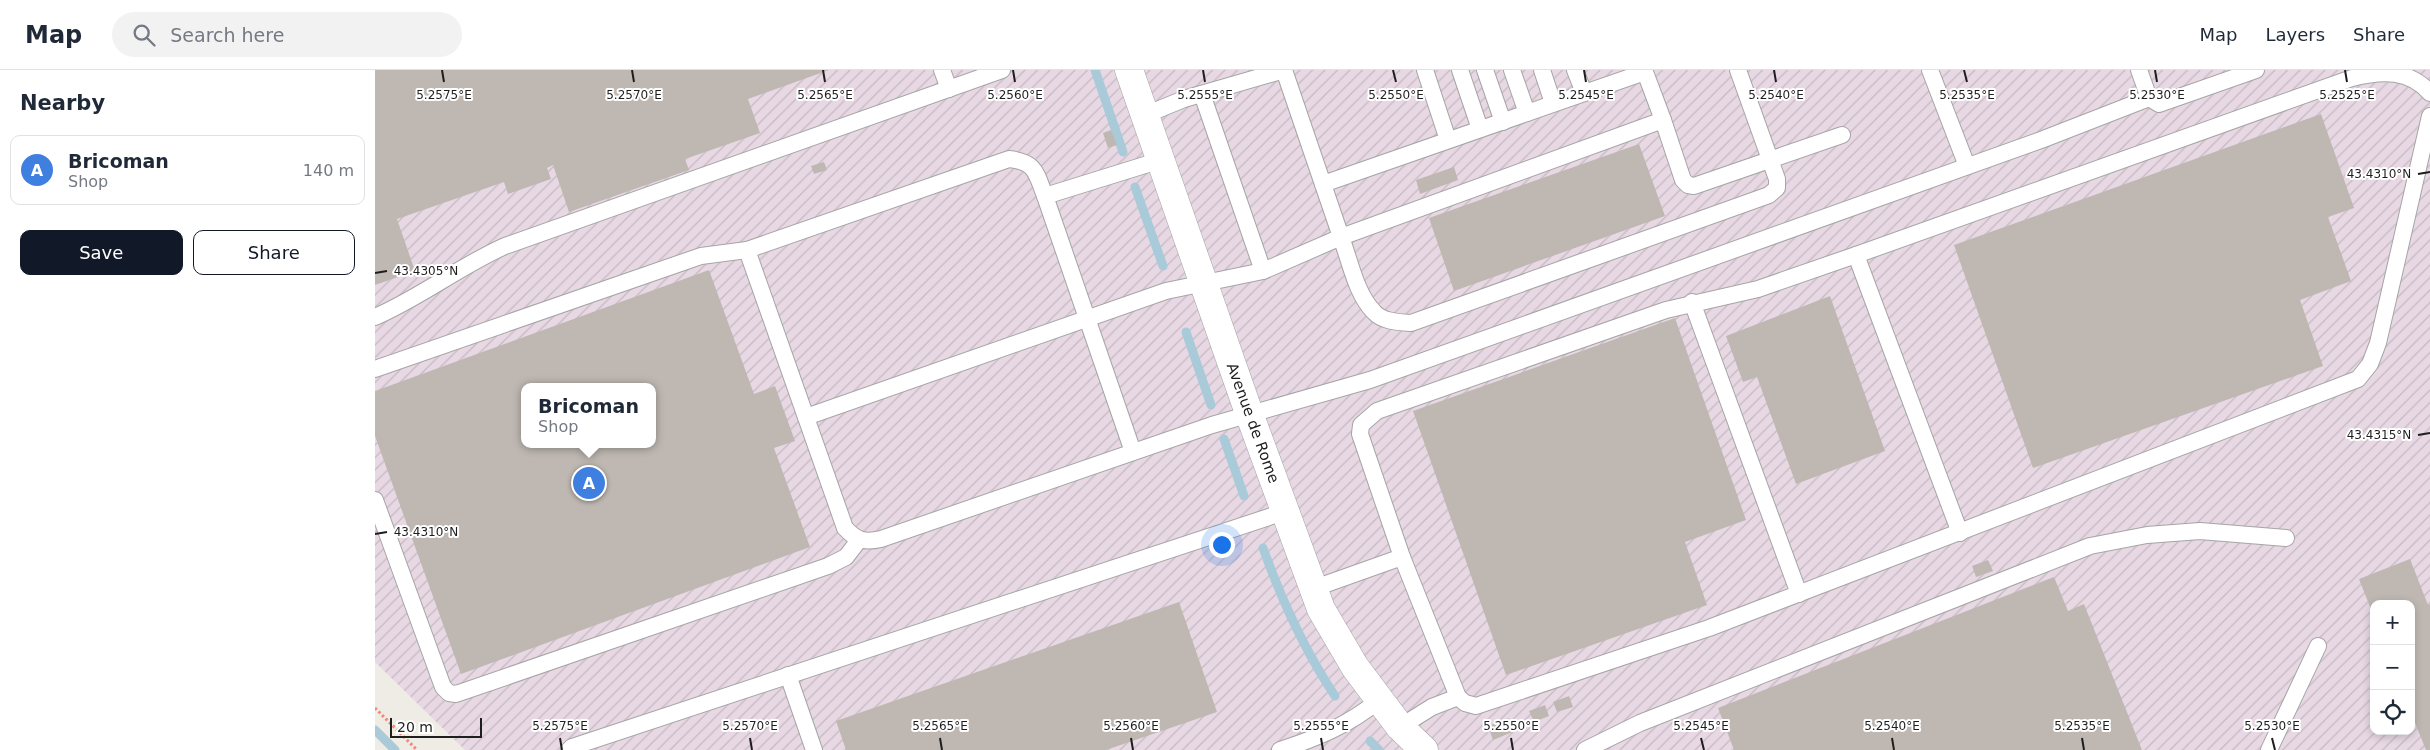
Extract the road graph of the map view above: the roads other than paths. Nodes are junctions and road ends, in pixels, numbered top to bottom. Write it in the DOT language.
graph roads {
  1 [pos="942,70"];
  2 [pos="1002,70"];
  3 [pos="1129,70"];
  4 [pos="1284,70"];
  5 [pos="1425,70"];
  6 [pos="1460,70"];
  7 [pos="1485,70"];
  8 [pos="1512,70"];
  9 [pos="1542,70"];
  10 [pos="1575,70"];
  11 [pos="1645,70"];
  12 [pos="1738,70"];
  13 [pos="1931,70"];
  14 [pos="2139,70"];
  15 [pos="2255,70"];
  16 [pos="1610,76"];
  17 [pos="949,89"];
  18 [pos="1584,93"];
  19 [pos="1202,94"];
  20 [pos="2430,94"];
  21 [pos="2149,98"];
  22 [pos="1553,104"];
  23 [pos="1527,113"];
  24 [pos="1145,115"];
  25 [pos="2430,116"];
  26 [pos="1663,120"];
  27 [pos="1503,122"];
  28 [pos="1480,129"];
  29 [pos="1842,134"];
  30 [pos="1448,140"];
  31 [pos="1770,159"];
  32 [pos="1161,160"];
  33 [pos="1967,166"];
  34 [pos="1323,184"];
  35 [pos="1045,196"];
  36 [pos="1341,237"];
  37 [pos="747,250"];
  38 [pos="1856,255"];
  39 [pos="1263,270"];
  40 [pos="1204,284"];
  41 [pos="1692,302"];
  42 [pos="375,317"];
  43 [pos="1089,318"];
  44 [pos="375,370"];
  45 [pos="1249,413"];
  46 [pos="806,417"];
  47 [pos="1133,452"];
  48 [pos="375,500"];
  49 [pos="1285,512"];
  50 [pos="1960,532"];
  51 [pos="2286,538"];
  52 [pos="859,540"];
  53 [pos="1402,557"];
  54 [pos="1312,589"];
  55 [pos="1799,594"];
  56 [pos="2318,646"];
  57 [pos="789,675"];
  58 [pos="1458,697"];
  59 [pos="1379,700"];
  60 [pos="1401,727"];
  61 [pos="569,750"];
  62 [pos="814,750"];
  63 [pos="1280,750"];
  64 [pos="1424,750"];
  65 [pos="1585,750"];
  66 [pos="2269,750"];
  1 -- 17 [label="lane"];
  2 -- 17 [label="lane"];
  3 -- 24 [label="street, Avenue de Rome"];
  4 -- 19 [label="lane"];
  4 -- 34 [label="lane"];
  5 -- 30 [label="lane"];
  6 -- 28 [label="lane"];
  7 -- 27 [label="lane"];
  8 -- 23 [label="lane"];
  9 -- 22 [label="lane"];
  10 -- 18 [label="lane"];
  11 -- 16 [label="lane"];
  11 -- 26 [label="lane"];
  12 -- 31 [label="lane"];
  13 -- 33 [label="lane"];
  14 -- 21 [label="lane"];
  15 -- 21 [label="lane"];
  16 -- 18 [label="lane"];
  17 -- 42 [label="lane"];
  18 -- 22 [label="lane"];
  19 -- 24 [label="lane"];
  19 -- 39 [label="lane"];
  20 -- 38 [label="lane"];
  21 -- 33 [label="lane"];
  22 -- 23 [label="lane"];
  23 -- 27 [label="lane"];
  24 -- 32 [label="street, Avenue de Rome"];
  25 -- 50 [label="lane"];
  26 -- 31 [label="lane"];
  26 -- 36 [label="lane"];
  27 -- 28 [label="lane"];
  28 -- 30 [label="lane"];
  29 -- 31 [label="lane"];
  30 -- 34 [label="lane"];
  31 -- 36 [label="lane"];
  32 -- 35 [label="lane"];
  32 -- 40 [label="street, Avenue de Rome"];
  33 -- 45 [label="lane"];
  34 -- 36 [label="lane"];
  35 -- 37 [label="lane"];
  35 -- 43 [label="lane"];
  36 -- 39 [label="lane"];
  37 -- 44 [label="lane"];
  37 -- 46 [label="lane"];
  38 -- 41 [label="lane"];
  38 -- 50 [label="lane"];
  39 -- 40 [label="lane"];
  40 -- 43 [label="lane"];
  40 -- 45 [label="street, Avenue de Rome"];
  41 -- 53 [label="lane"];
  41 -- 55 [label="lane"];
  43 -- 46 [label="lane"];
  43 -- 47 [label="lane"];
  45 -- 47 [label="lane"];
  45 -- 49 [label="street, Avenue de Rome"];
  46 -- 52 [label="lane"];
  47 -- 52 [label="lane"];
  48 -- 52 [label="lane"];
  49 -- 54 [label="street, Avenue de Rome"];
  49 -- 57 [label="lane"];
  50 -- 55 [label="lane"];
  51 -- 65 [label="lane"];
  53 -- 54 [label="lane"];
  53 -- 58 [label="lane"];
  54 -- 59 [label="street, Avenue de Rome"];
  55 -- 58 [label="lane"];
  56 -- 66 [label="lane"];
  57 -- 61 [label="lane"];
  57 -- 62 [label="lane"];
  58 -- 60 [label="lane"];
  59 -- 60 [label="street, Avenue de Rome"];
  59 -- 63 [label="lane"];
  60 -- 64 [label="street, Avenue de Rome"];
}
